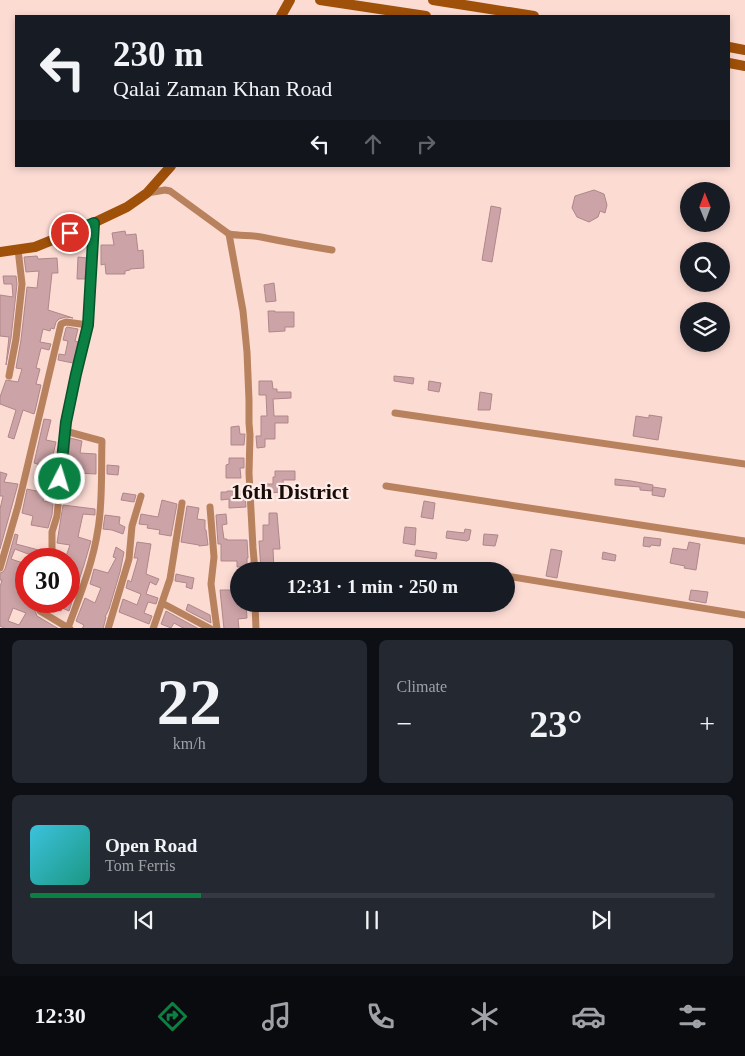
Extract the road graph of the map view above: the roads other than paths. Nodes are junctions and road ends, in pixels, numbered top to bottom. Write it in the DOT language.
graph roads {
  1 [pos="290,0"];
  2 [pos="320,0"];
  3 [pos="433,0"];
  4 [pos="282,15"];
  5 [pos="419,15"];
  6 [pos="528,15"];
  7 [pos="730,47"];
  8 [pos="745,50"];
  9 [pos="730,63"];
  10 [pos="745,66"];
  11 [pos="170,167"];
  12 [pos="147,193"];
  13 [pos="94,223"];
  14 [pos="229,234"];
  15 [pos="18,249"];
  16 [pos="332,250"];
  17 [pos="0,252"];
  18 [pos="88,325"];
  19 [pos="9,376"];
  20 [pos="396,413"];
  21 [pos="65,431"];
  22 [pos="745,464"];
  23 [pos="386,486"];
  24 [pos="141,496"];
  25 [pos="182,503"];
  26 [pos="210,507"];
  27 [pos="745,541"];
  28 [pos="52,548"];
  29 [pos="254,562"];
  30 [pos="0,568"];
  31 [pos="515,577"];
  32 [pos="162,602"];
  33 [pos="255,612"];
  34 [pos="43,613"];
  35 [pos="745,615"];
  36 [pos="69,628"];
  37 [pos="108,628"];
  38 [pos="153,628"];
  39 [pos="211,628"];
  40 [pos="217,628"];
  41 [pos="256,628"];
  1 -- 4 [label="main road"];
  2 -- 5 [label="main road"];
  3 -- 6 [label="main road"];
  7 -- 8 [label="main road"];
  9 -- 10 [label="main road"];
  11 -- 12 [label="main road"];
  12 -- 13 [label="main road"];
  12 -- 14 [label="street"];
  13 -- 15 [label="main road"];
  13 -- 18 [label="street"];
  14 -- 16 [label="street"];
  14 -- 29 [label="street"];
  15 -- 17 [label="main road"];
  15 -- 19 [label="street"];
  18 -- 21 [label="street"];
  18 -- 30 [label="street"];
  20 -- 22 [label="street"];
  21 -- 28 [label="street"];
  21 -- 36 [label="street"];
  23 -- 27 [label="street"];
  24 -- 37 [label="street"];
  25 -- 32 [label="street"];
  26 -- 40 [label="street"];
  31 -- 35 [label="street"];
  32 -- 38 [label="street"];
  32 -- 39 [label="street"];
  33 -- 41 [label="street"];
  34 -- 36 [label="street"];
}
